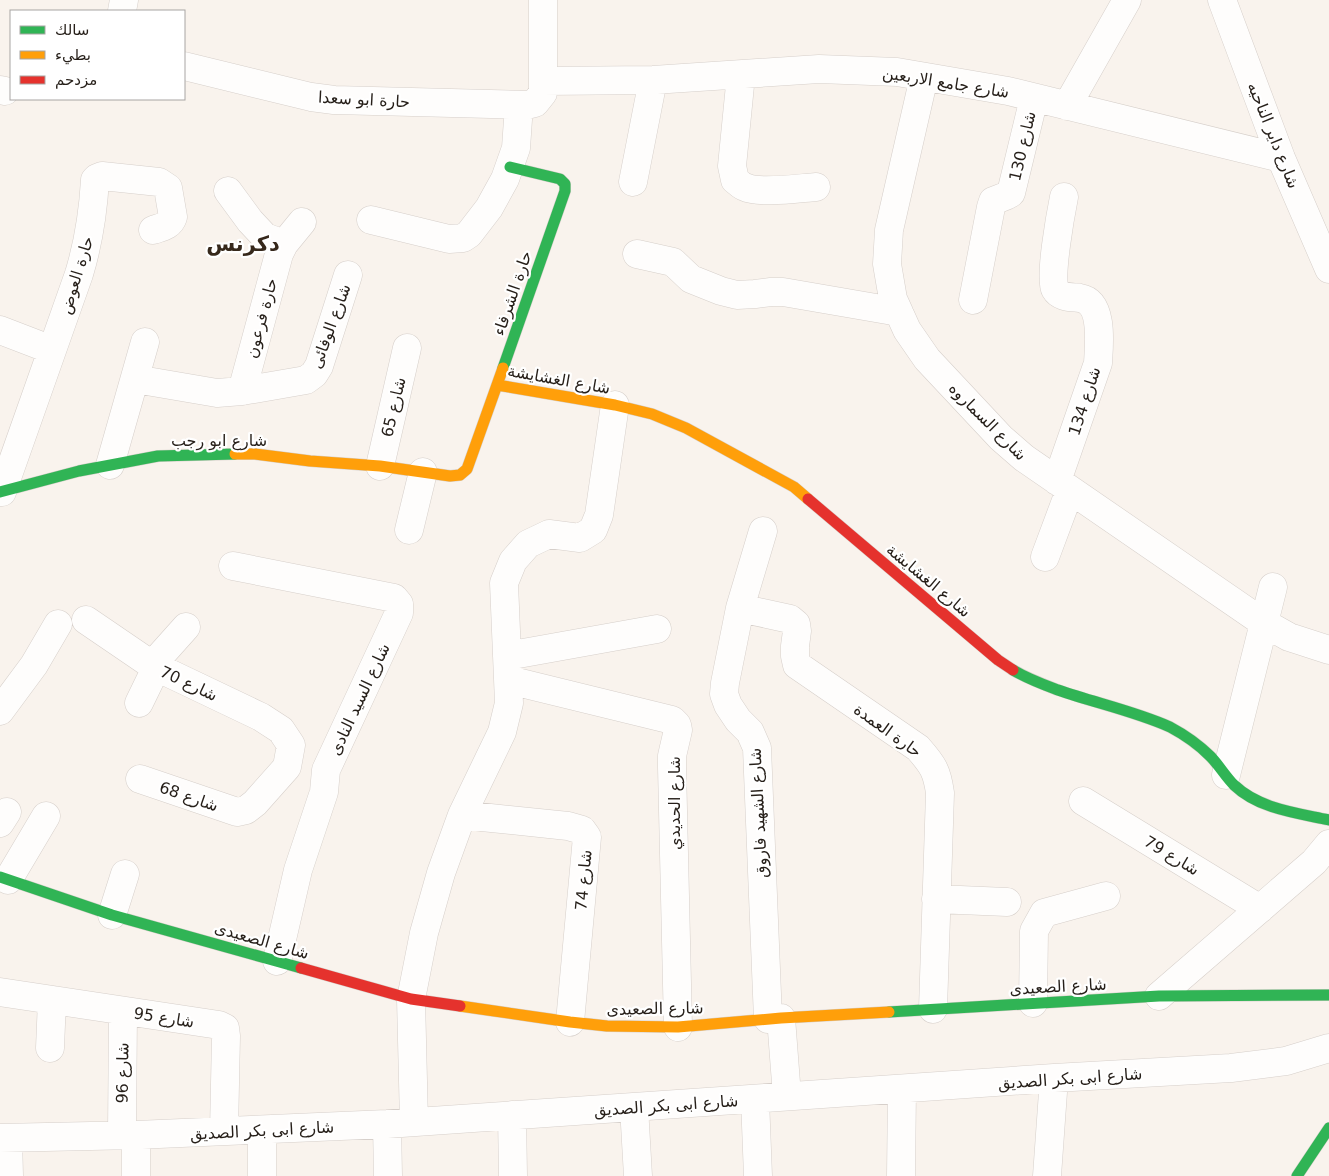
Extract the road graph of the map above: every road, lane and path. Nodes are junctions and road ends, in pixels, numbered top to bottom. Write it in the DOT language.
graph roads {
  1 [pos="544,0"];
  2 [pos="1127,0"];
  3 [pos="1222,0"];
  4 [pos="185,66"];
  5 [pos="741,75"];
  6 [pos="924,77"];
  7 [pos="653,80"];
  8 [pos="543,87"];
  9 [pos="1034,98"];
  10 [pos="519,104"];
  11 [pos="1068,106"];
  12 [pos="1282,158"];
  13 [pos="510,166"];
  14 [pos="633,182"];
  15 [pos="816,187"];
  16 [pos="228,192"];
  17 [pos="1064,197"];
  18 [pos="370,220"];
  19 [pos="302,222"];
  20 [pos="153,230"];
  21 [pos="284,244"];
  22 [pos="637,254"];
  23 [pos="1329,269"];
  24 [pos="348,275"];
  25 [pos="972,300"];
  26 [pos="899,312"];
  27 [pos="0,330"];
  28 [pos="145,342"];
  29 [pos="407,348"];
  30 [pos="52,350"];
  31 [pos="134,379"];
  32 [pos="497,385"];
  33 [pos="242,391"];
  34 [pos="615,405"];
  35 [pos="110,465"];
  36 [pos="380,466"];
  37 [pos="467,469"];
  38 [pos="423,472"];
  39 [pos="2,482"];
  40 [pos="1064,486"];
  41 [pos="409,530"];
  42 [pos="762,531"];
  43 [pos="1045,557"];
  44 [pos="233,566"];
  45 [pos="1273,587"];
  46 [pos="740,608"];
  47 [pos="86,620"];
  48 [pos="1264,623"];
  49 [pos="58,624"];
  50 [pos="186,627"];
  51 [pos="657,630"];
  52 [pos="1329,650"];
  53 [pos="154,667"];
  54 [pos="508,668"];
  55 [pos="139,703"];
  56 [pos="0,711"];
  57 [pos="289,756"];
  58 [pos="1226,775"];
  59 [pos="140,779"];
  60 [pos="324,782"];
  61 [pos="1083,801"];
  62 [pos="462,815"];
  63 [pos="46,816"];
  64 [pos="1329,820"];
  65 [pos="1329,844"];
  66 [pos="125,874"];
  67 [pos="4,878"];
  68 [pos="1106,896"];
  69 [pos="936,899"];
  70 [pos="1007,902"];
  71 [pos="1260,909"];
  72 [pos="112,915"];
  73 [pos="277,961"];
  74 [pos="0,992"];
  75 [pos="1329,995"];
  76 [pos="1159,996"];
  77 [pos="411,999"];
  78 [pos="52,1000"];
  79 [pos="1033,1003"];
  80 [pos="932,1009"];
  81 [pos="123,1011"];
  82 [pos="774,1018"];
  83 [pos="570,1022"];
  84 [pos="678,1027"];
  85 [pos="50,1048"];
  86 [pos="1329,1048"];
  87 [pos="1054,1078"];
  88 [pos="902,1089"];
  89 [pos="787,1096"];
  90 [pos="756,1099"];
  91 [pos="634,1107"];
  92 [pos="512,1115"];
  93 [pos="400,1123"];
  94 [pos="1329,1128"];
  95 [pos="262,1130"];
  96 [pos="224,1131"];
  97 [pos="129,1135"];
  98 [pos="4,1138"];
  99 [pos="9,1176"];
  100 [pos="136,1176"];
  101 [pos="262,1176"];
  102 [pos="388,1176"];
  103 [pos="512,1176"];
  104 [pos="638,1176"];
  105 [pos="758,1176"];
  106 [pos="901,1176"];
  107 [pos="1047,1176"];
  108 [pos="1297,1176"];
  1 -- 8 [label="street"];
  2 -- 11 [label="street"];
  3 -- 12 [label="street, شارع داير الناحيه"];
  4 -- 10 [label="street, حارة ابو سعدا"];
  5 -- 6 [label="street, شارع جامع الاربعين"];
  5 -- 7 [label="street, شارع جامع الاربعين"];
  5 -- 15 [label="street"];
  6 -- 9 [label="street, شارع جامع الاربعين"];
  6 -- 26 [label="street, شارع السماروه"];
  7 -- 8 [label="street, شارع جامع الاربعين"];
  7 -- 14 [label="street"];
  8 -- 10 [label="street, حارة ابو سعدا"];
  9 -- 11 [label="street, شارع جامع الاربعين"];
  9 -- 25 [label="street, شارع 130"];
  10 -- 13 [label="street"];
  11 -- 12 [label="street, شارع جامع الاربعين"];
  12 -- 23 [label="street, شارع داير الناحيه"];
  13 -- 18 [label="street"];
  13 -- 32 [label="street, حارة الشرفاء"];
  16 -- 21 [label="street"];
  17 -- 40 [label="street, شارع 134"];
  19 -- 21 [label="street, حارة فرعون"];
  20 -- 30 [label="street, حارة العوض"];
  21 -- 33 [label="street, حارة فرعون"];
  22 -- 26 [label="street"];
  24 -- 33 [label="street, شارع الوفائى"];
  26 -- 40 [label="street, شارع السماروه"];
  27 -- 30 [label="street"];
  28 -- 31 [label="street"];
  29 -- 36 [label="street, شارع 65"];
  30 -- 39 [label="street, حارة العوض"];
  31 -- 33 [label="street, شارع الوفائى"];
  31 -- 35 [label="street"];
  32 -- 34 [label="street, شارع الغشايشة"];
  32 -- 37 [label="street, حارة الشرفاء"];
  34 -- 54 [label="street"];
  34 -- 58 [label="street, شارع الغشايشة"];
  35 -- 36 [label="street, شارع ابو رجب"];
  35 -- 39 [label="street, شارع ابو رجب"];
  36 -- 38 [label="street, شارع ابو رجب"];
  37 -- 38 [label="street, شارع ابو رجب"];
  38 -- 41 [label="street"];
  40 -- 43 [label="street"];
  40 -- 48 [label="street, شارع السماروه"];
  42 -- 46 [label="street, شارع الشهيد فاروق"];
  44 -- 60 [label="street, شارع السيد النادى"];
  45 -- 48 [label="street"];
  46 -- 69 [label="street, حارة العمدة"];
  46 -- 82 [label="street, شارع الشهيد فاروق"];
  47 -- 53 [label="street, شارع 70"];
  48 -- 52 [label="street, شارع السماروه"];
  48 -- 58 [label="street"];
  49 -- 56 [label="street"];
  50 -- 53 [label="street"];
  51 -- 54 [label="street"];
  53 -- 55 [label="street"];
  53 -- 57 [label="street, شارع 70"];
  54 -- 62 [label="street"];
  54 -- 84 [label="street, شارع الحديدي"];
  57 -- 59 [label="street, شارع 68"];
  57 -- 60 [label="street"];
  58 -- 64 [label="street, شارع الغشايشة"];
  60 -- 73 [label="street, شارع السيد النادى"];
  61 -- 71 [label="street, شارع 79"];
  62 -- 77 [label="street"];
  62 -- 83 [label="street, شارع 74"];
  63 -- 67 [label="street"];
  65 -- 71 [label="street"];
  66 -- 72 [label="street"];
  67 -- 72 [label="street, شارع الصعيدى"];
  68 -- 79 [label="street"];
  69 -- 70 [label="street"];
  69 -- 80 [label="street, حارة العمدة"];
  71 -- 76 [label="street"];
  72 -- 73 [label="street, شارع الصعيدى"];
  73 -- 77 [label="street, شارع الصعيدى"];
  74 -- 78 [label="street, شارع 95"];
  75 -- 76 [label="street, شارع الصعيدى"];
  76 -- 79 [label="street, شارع الصعيدى"];
  77 -- 83 [label="street, شارع الصعيدى"];
  77 -- 93 [label="street"];
  78 -- 81 [label="street, شارع 95"];
  78 -- 85 [label="street"];
  79 -- 80 [label="street, شارع الصعيدى"];
  80 -- 82 [label="street, شارع الصعيدى"];
  81 -- 96 [label="street, شارع 95"];
  81 -- 97 [label="street, شارع 96"];
  82 -- 84 [label="street, شارع الصعيدى"];
  82 -- 89 [label="street, شارع الشهيد فاروق"];
  83 -- 84 [label="street, شارع الصعيدى"];
  86 -- 87 [label="street, شارع ابى بكر الصديق"];
  87 -- 88 [label="street, شارع ابى بكر الصديق"];
  87 -- 107 [label="street"];
  88 -- 89 [label="street, شارع ابى بكر الصديق"];
  88 -- 106 [label="street"];
  89 -- 90 [label="street, شارع ابى بكر الصديق"];
  90 -- 91 [label="street, شارع ابى بكر الصديق"];
  90 -- 105 [label="street"];
  91 -- 92 [label="street, شارع ابى بكر الصديق"];
  91 -- 104 [label="street"];
  92 -- 93 [label="street, شارع ابى بكر الصديق"];
  92 -- 103 [label="street"];
  93 -- 95 [label="street, شارع ابى بكر الصديق"];
  93 -- 102 [label="street"];
  94 -- 108 [label="street"];
  95 -- 96 [label="street, شارع ابى بكر الصديق"];
  95 -- 101 [label="street"];
  96 -- 97 [label="street, شارع ابى بكر الصديق"];
  97 -- 98 [label="street, شارع ابى بكر الصديق"];
  97 -- 100 [label="street, شارع 96"];
  98 -- 99 [label="street"];
}
